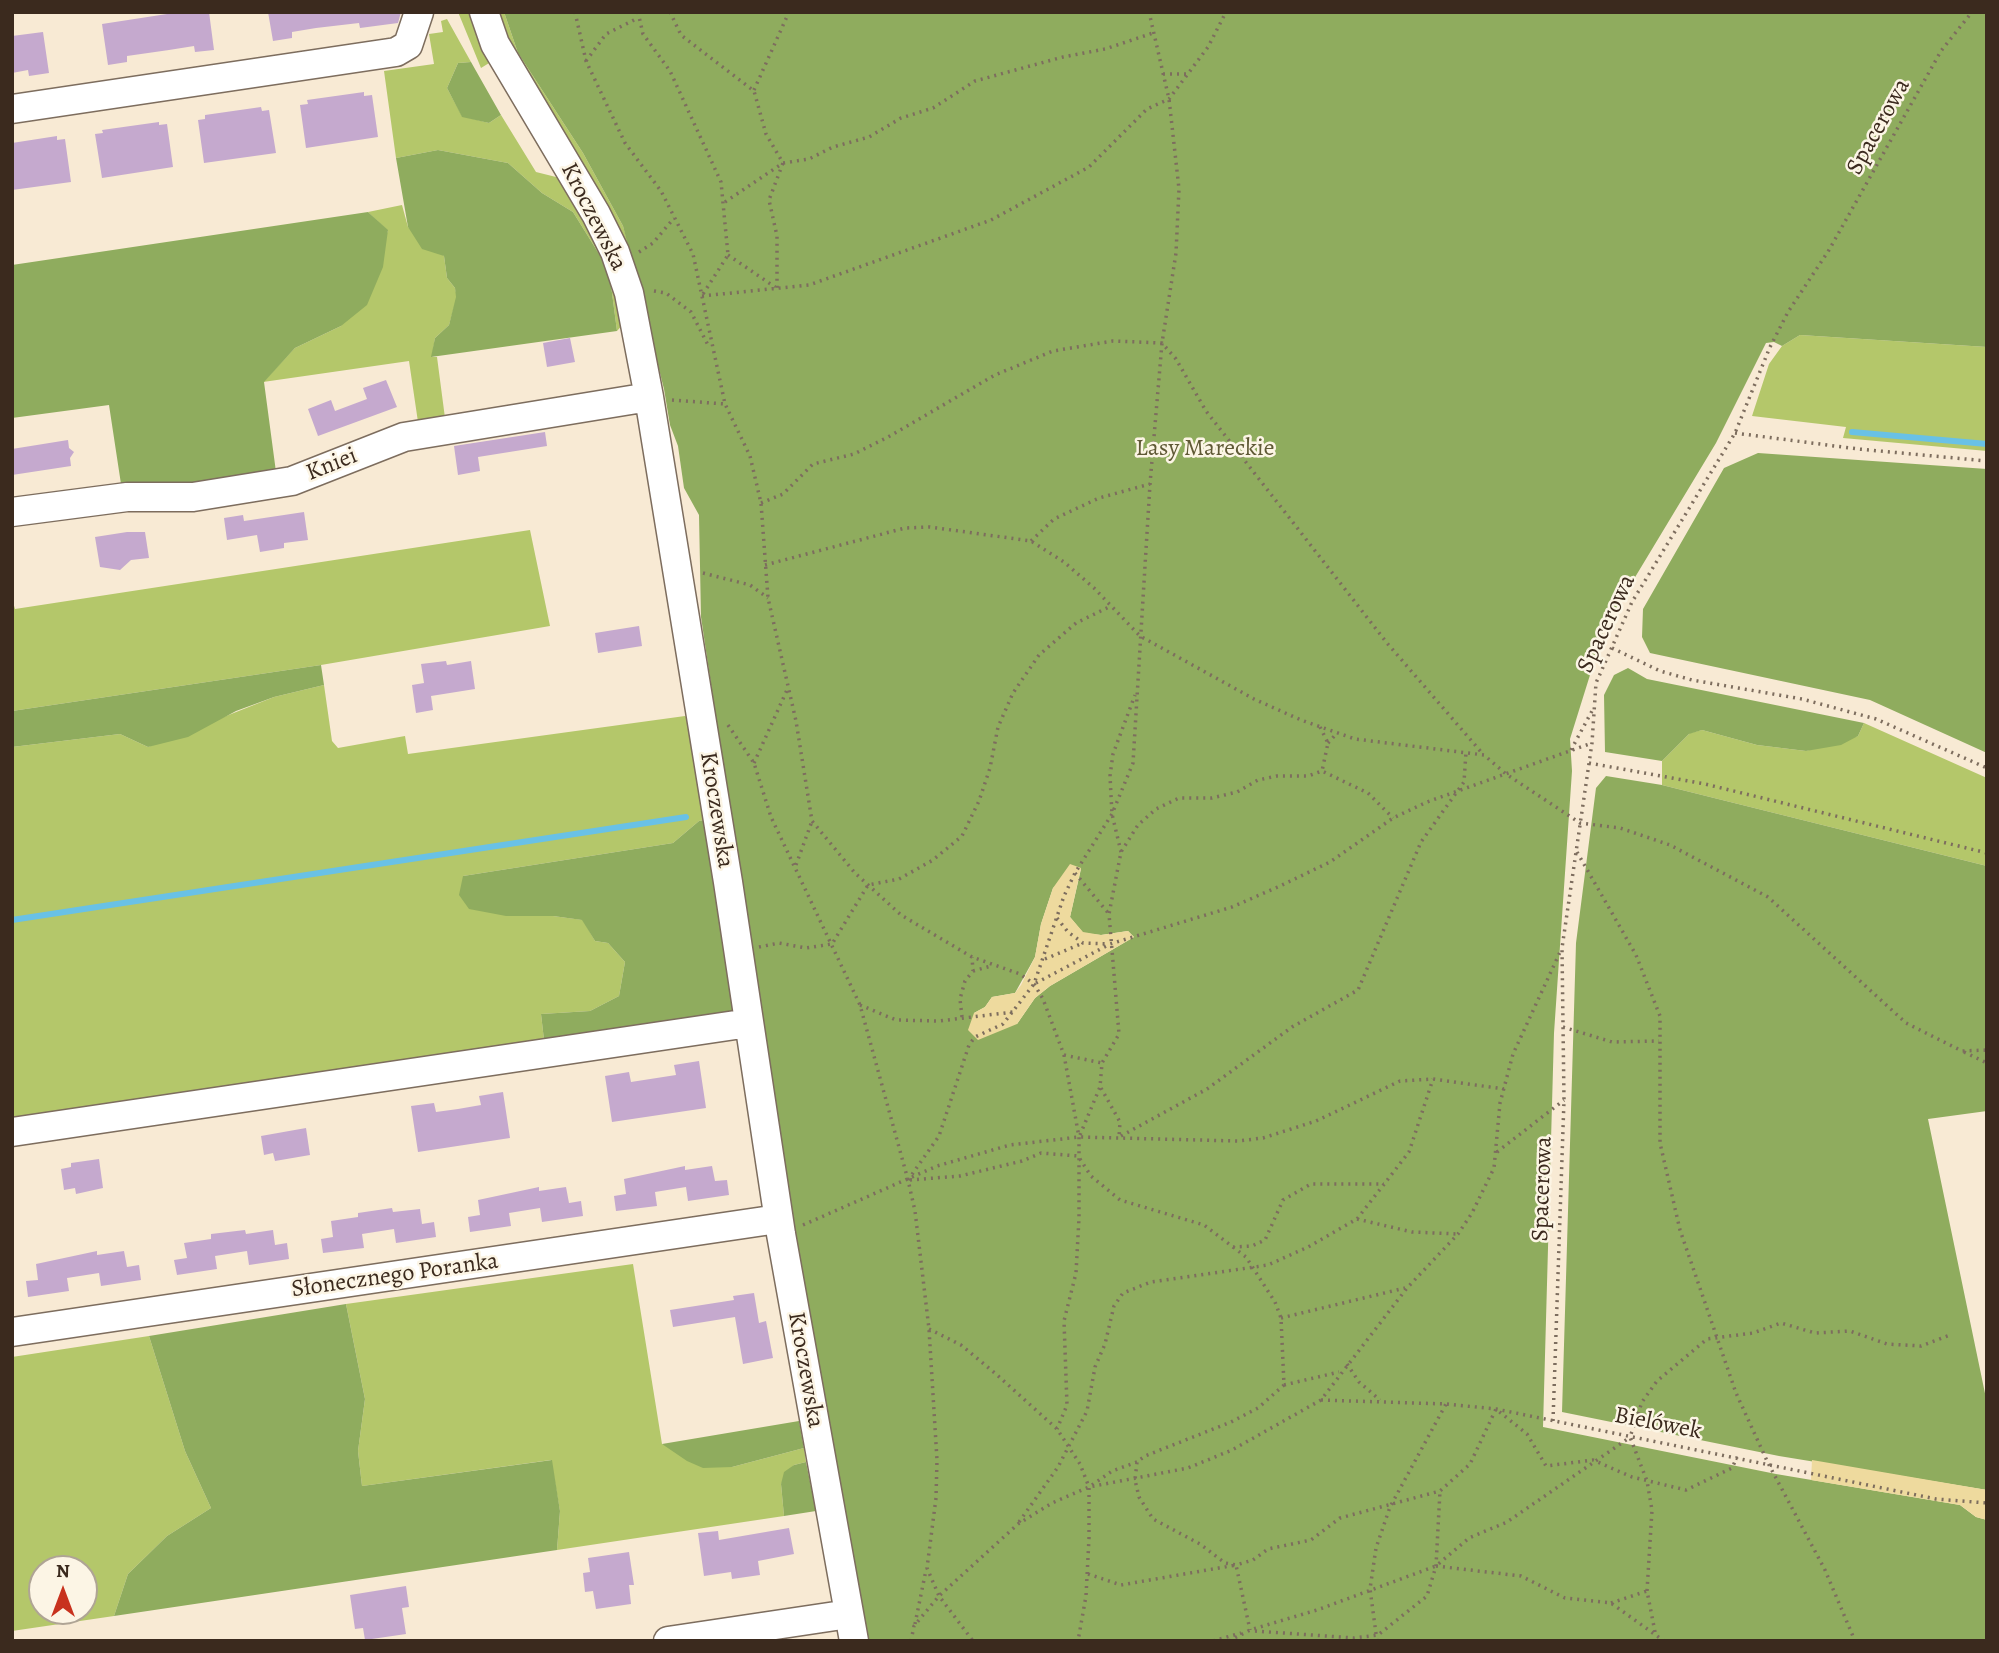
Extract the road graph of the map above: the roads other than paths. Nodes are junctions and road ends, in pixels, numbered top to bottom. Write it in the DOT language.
graph roads {
  1 [pos="419,12"];
  2 [pos="484,12"];
  3 [pos="12,109"];
  4 [pos="649,397"];
  5 [pos="12,512"];
  6 [pos="749,1023"];
  7 [pos="12,1132"];
  8 [pos="779,1226"];
  9 [pos="12,1332"];
  10 [pos="852,1628"];
  11 [pos="668,1641"];
  1 -- 3 [label="street"];
  2 -- 4 [label="street, Kroczewska"];
  4 -- 5 [label="street, Kniei"];
  4 -- 6 [label="street, Kroczewska"];
  6 -- 7 [label="street"];
  6 -- 8 [label="street, Kroczewska"];
  8 -- 9 [label="street, Słonecznego Poranka"];
  8 -- 10 [label="street, Kroczewska"];
  10 -- 11 [label="street"];
}
